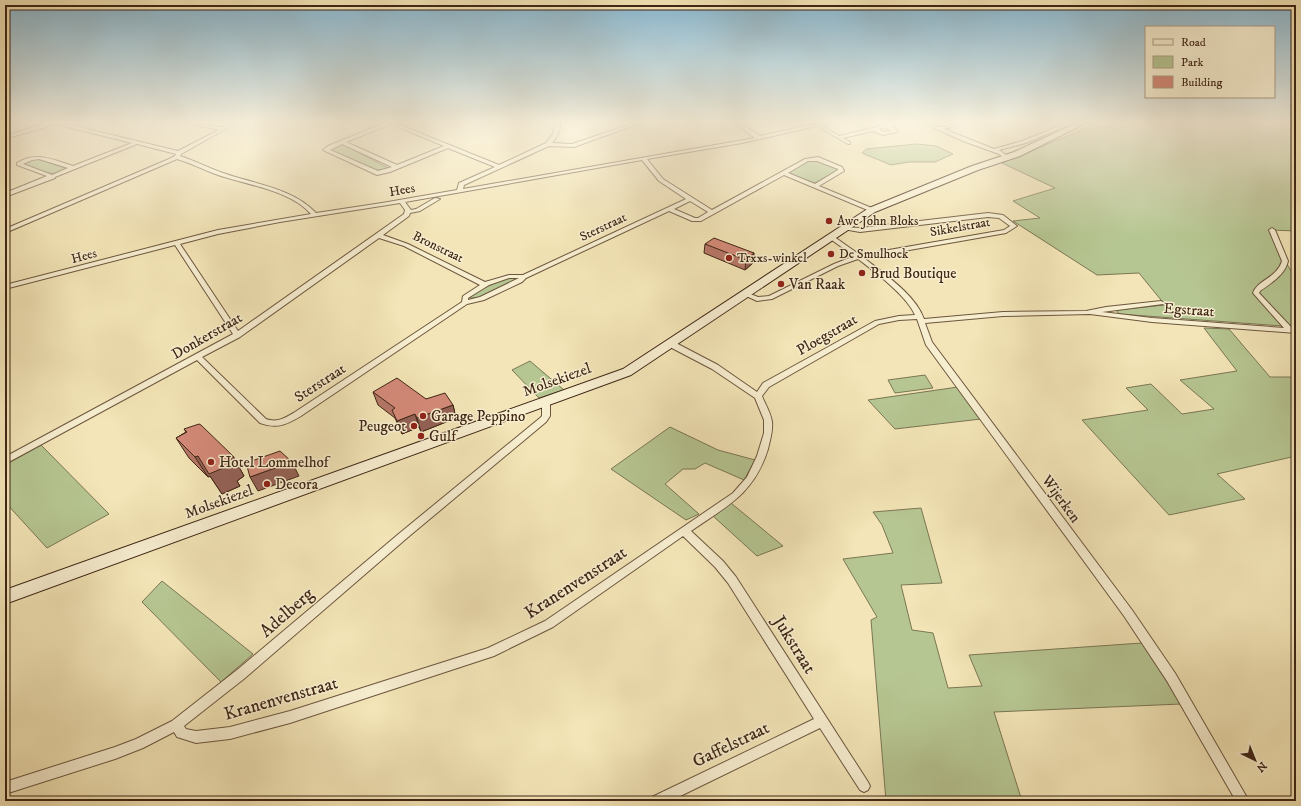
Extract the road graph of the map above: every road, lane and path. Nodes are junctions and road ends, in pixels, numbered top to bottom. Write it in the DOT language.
graph roads {
  1 [pos="27,160"];
  2 [pos="47,160"];
  3 [pos="95,160"];
  4 [pos="167,160"];
  5 [pos="189,160"];
  6 [pos="346,160"];
  7 [pos="380,160"];
  8 [pos="414,160"];
  9 [pos="482,160"];
  10 [pos="515,160"];
  11 [pos="634,160"];
  12 [pos="644,160"];
  13 [pos="809,160"];
  14 [pos="814,160"];
  15 [pos="990,160"];
  16 [pos="396,167"];
  17 [pos="500,167"];
  18 [pos="74,168"];
  19 [pos="783,174"];
  20 [pos="54,177"];
  21 [pos="816,186"];
  22 [pos="460,191"];
  23 [pos="5,195"];
  24 [pos="437,199"];
  25 [pos="690,199"];
  26 [pos="402,202"];
  27 [pos="669,209"];
  28 [pos="872,210"];
  29 [pos="409,212"];
  30 [pos="713,213"];
  31 [pos="315,215"];
  32 [pos="845,228"];
  33 [pos="5,230"];
  34 [pos="1272,230"];
  35 [pos="377,236"];
  36 [pos="831,237"];
  37 [pos="176,242"];
  38 [pos="858,257"];
  39 [pos="524,277"];
  40 [pos="486,285"];
  41 [pos="5,287"];
  42 [pos="746,294"];
  43 [pos="465,303"];
  44 [pos="1162,303"];
  45 [pos="1086,313"];
  46 [pos="921,319"];
  47 [pos="1293,330"];
  48 [pos="237,335"];
  49 [pos="671,344"];
  50 [pos="198,357"];
  51 [pos="758,396"];
  52 [pos="546,402"];
  53 [pos="5,461"];
  54 [pos="684,531"];
  55 [pos="5,597"];
  56 [pos="822,721"];
  57 [pos="176,725"];
  58 [pos="864,786"];
  59 [pos="5,788"];
  60 [pos="656,801"];
  61 [pos="1243,801"];
  1 -- 20 [label="street"];
  2 -- 18 [label="street"];
  3 -- 18 [label="street"];
  4 -- 33 [label="street"];
  5 -- 31 [label="street"];
  6 -- 16 [label="street"];
  7 -- 16 [label="street"];
  8 -- 16 [label="street"];
  9 -- 17 [label="street"];
  10 -- 17 [label="street"];
  11 -- 22 [label="street, Hees"];
  12 -- 25 [label="street"];
  13 -- 19 [label="street"];
  14 -- 21 [label="street"];
  15 -- 28 [label="main road, Molsekiezel"];
  17 -- 22 [label="street"];
  18 -- 20 [label="street"];
  19 -- 21 [label="street"];
  19 -- 30 [label="street"];
  20 -- 23 [label="street"];
  21 -- 28 [label="street"];
  22 -- 26 [label="street, Hees"];
  24 -- 29 [label="street, Donkerstraat"];
  25 -- 27 [label="street, Sterstraat"];
  25 -- 30 [label="street"];
  26 -- 29 [label="street"];
  26 -- 31 [label="street, Hees"];
  27 -- 30 [label="street"];
  27 -- 39 [label="street, Sterstraat"];
  28 -- 32 [label="main road, Molsekiezel"];
  29 -- 35 [label="street, Donkerstraat"];
  31 -- 37 [label="street, Hees"];
  32 -- 36 [label="main road, Molsekiezel"];
  32 -- 38 [label="street, Sikkelstraat"];
  34 -- 47 [label="street, Egstraat"];
  35 -- 40 [label="street, Bronstraat"];
  35 -- 48 [label="street, Donkerstraat"];
  36 -- 38 [label="street, Wijerken"];
  36 -- 42 [label="main road, Molsekiezel"];
  37 -- 41 [label="street, Hees"];
  37 -- 48 [label="street"];
  38 -- 42 [label="street, Sikkelstraat"];
  38 -- 46 [label="street, Wijerken"];
  39 -- 40 [label="street, Sterstraat"];
  39 -- 43 [label="street, Sterstraat"];
  40 -- 43 [label="street, Sterstraat"];
  42 -- 49 [label="main road, Molsekiezel"];
  43 -- 50 [label="street, Sterstraat"];
  44 -- 45 [label="street, Egstraat"];
  45 -- 46 [label="street, Egstraat"];
  45 -- 47 [label="street, Egstraat"];
  46 -- 51 [label="street, Ploegstraat"];
  46 -- 61 [label="street, Wijerken"];
  48 -- 50 [label="street, Donkerstraat"];
  49 -- 51 [label="street"];
  49 -- 52 [label="main road, Molsekiezel"];
  50 -- 53 [label="street, Donkerstraat"];
  51 -- 54 [label="street, Kranenvenstraat"];
  52 -- 55 [label="main road, Molsekiezel"];
  52 -- 57 [label="street, Adelberg"];
  54 -- 56 [label="street, Jukstraat"];
  54 -- 57 [label="street, Kranenvenstraat"];
  56 -- 58 [label="street, Jukstraat"];
  56 -- 60 [label="street, Gaffelstraat"];
  57 -- 59 [label="street, Adelberg"];
}
